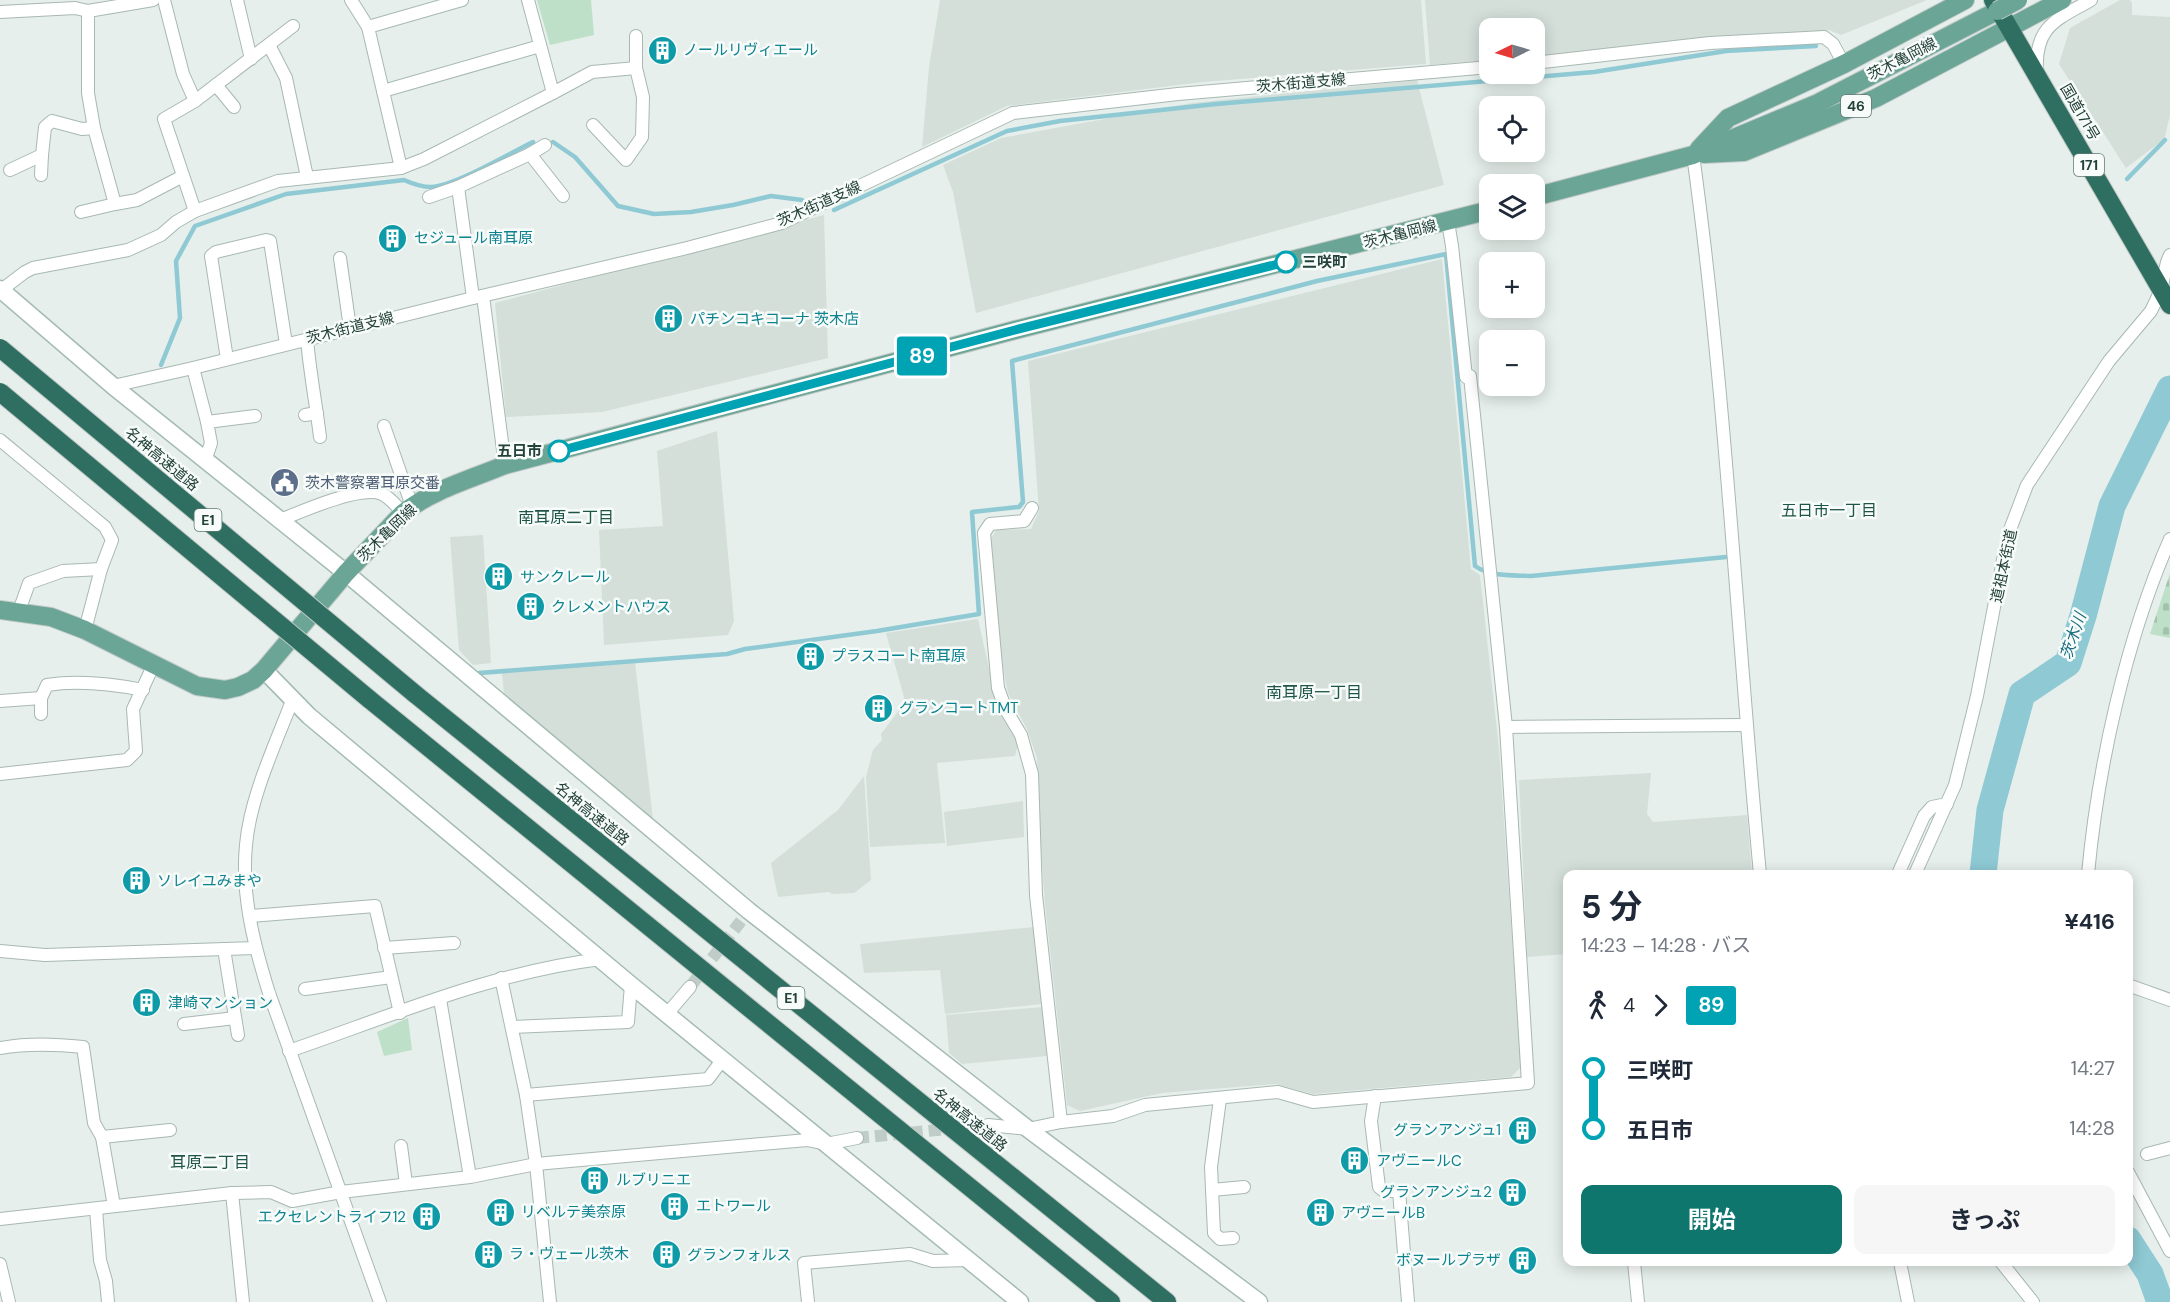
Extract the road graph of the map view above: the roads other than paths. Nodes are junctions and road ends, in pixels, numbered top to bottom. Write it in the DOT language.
graph roads {
  1 [pos="153,0"];
  2 [pos="164,0"];
  3 [pos="237,0"];
  4 [pos="351,0"];
  5 [pos="462,0"];
  6 [pos="528,0"];
  7 [pos="1965,0"];
  8 [pos="2018,0"];
  9 [pos="2062,0"];
  10 [pos="2091,0"];
  11 [pos="1995,5"];
  12 [pos="88,11"];
  13 [pos="0,12"];
  14 [pos="293,26"];
  15 [pos="368,27"];
  16 [pos="2009,27"];
  17 [pos="636,36"];
  18 [pos="269,45"];
  19 [pos="540,46"];
  20 [pos="251,58"];
  21 [pos="1545,62"];
  22 [pos="1844,64"];
  23 [pos="636,68"];
  24 [pos="1479,68"];
  25 [pos="2037,74"];
  26 [pos="216,85"];
  27 [pos="382,91"];
  28 [pos="553,93"];
  29 [pos="195,101"];
  30 [pos="234,107"];
  31 [pos="593,125"];
  32 [pos="94,128"];
  33 [pos="544,145"];
  34 [pos="530,154"];
  35 [pos="42,155"];
  36 [pos="1693,155"];
  37 [pos="401,168"];
  38 [pos="10,170"];
  39 [pos="41,175"];
  40 [pos="183,176"];
  41 [pos="307,177"];
  42 [pos="458,187"];
  43 [pos="1545,194"];
  44 [pos="563,196"];
  45 [pos="429,197"];
  46 [pos="115,204"];
  47 [pos="195,211"];
  48 [pos="81,212"];
  49 [pos="1479,213"];
  50 [pos="1448,222"];
  51 [pos="2170,255"];
  52 [pos="340,258"];
  53 [pos="0,290"];
  54 [pos="478,297"];
  55 [pos="2167,299"];
  56 [pos="350,328"];
  57 [pos="307,340"];
  58 [pos="286,344"];
  59 [pos="0,348"];
  60 [pos="226,359"];
  61 [pos="193,368"];
  62 [pos="113,386"];
  63 [pos="0,392"];
  64 [pos="255,416"];
  65 [pos="207,422"];
  66 [pos="384,426"];
  67 [pos="320,437"];
  68 [pos="0,440"];
  69 [pos="205,461"];
  70 [pos="505,465"];
  71 [pos="1032,508"];
  72 [pos="407,510"];
  73 [pos="278,521"];
  74 [pos="2170,539"];
  75 [pos="101,569"];
  76 [pos="346,573"];
  77 [pos="0,610"];
  78 [pos="19,611"];
  79 [pos="85,630"];
  80 [pos="154,664"];
  81 [pos="264,670"];
  82 [pos="143,690"];
  83 [pos="41,698"];
  84 [pos="0,700"];
  85 [pos="292,700"];
  86 [pos="41,714"];
  87 [pos="1745,725"];
  88 [pos="1506,727"];
  89 [pos="0,774"];
  90 [pos="1947,804"];
  91 [pos="1760,870"];
  92 [pos="1900,870"];
  93 [pos="1917,870"];
  94 [pos="2089,870"];
  95 [pos="250,915"];
  96 [pos="454,943"];
  97 [pos="255,948"];
  98 [pos="384,948"];
  99 [pos="224,949"];
  100 [pos="0,951"];
  101 [pos="601,959"];
  102 [pos="391,977"];
  103 [pos="501,978"];
  104 [pos="632,985"];
  105 [pos="690,987"];
  106 [pos="2133,988"];
  107 [pos="304,989"];
  108 [pos="440,999"];
  109 [pos="2170,1000"];
  110 [pos="400,1013"];
  111 [pos="667,1014"];
  112 [pos="235,1018"];
  113 [pos="184,1024"];
  114 [pos="512,1027"];
  115 [pos="238,1035"];
  116 [pos="0,1048"];
  117 [pos="289,1051"];
  118 [pos="723,1059"];
  119 [pos="526,1095"];
  120 [pos="1375,1096"];
  121 [pos="1220,1099"];
  122 [pos="1061,1122"];
  123 [pos="988,1125"];
  124 [pos="1028,1129"];
  125 [pos="170,1130"];
  126 [pos="102,1137"];
  127 [pos="857,1138"];
  128 [pos="826,1144"];
  129 [pos="401,1146"];
  130 [pos="2170,1148"];
  131 [pos="2147,1154"];
  132 [pos="536,1164"];
  133 [pos="470,1178"];
  134 [pos="2133,1181"];
  135 [pos="406,1184"];
  136 [pos="1244,1187"];
  137 [pos="1212,1190"];
  138 [pos="341,1192"];
  139 [pos="232,1193"];
  140 [pos="114,1206"];
  141 [pos="96,1209"];
  142 [pos="0,1219"];
  143 [pos="1233,1238"];
  144 [pos="2170,1251"];
  145 [pos="968,1260"];
  146 [pos="0,1264"];
  147 [pos="1635,1266"];
  148 [pos="1901,1266"];
  149 [pos="2004,1266"];
  150 [pos="6,1300"];
  151 [pos="108,1302"];
  152 [pos="243,1302"];
  153 [pos="380,1302"];
  154 [pos="553,1302"];
  155 [pos="808,1302"];
  156 [pos="1020,1302"];
  157 [pos="1111,1302"];
  158 [pos="1167,1302"];
  159 [pos="1259,1302"];
  160 [pos="1408,1302"];
  161 [pos="1638,1302"];
  162 [pos="1908,1302"];
  163 [pos="2033,1302"];
  1 -- 12 [label="street"];
  2 -- 29 [label="street"];
  3 -- 20 [label="street"];
  4 -- 15 [label="street"];
  5 -- 15 [label="street"];
  6 -- 19 [label="street"];
  7 -- 22 [label="main road"];
  8 -- 11 [label="main road, 茨木亀岡線, bridge"];
  9 -- 16 [label="main road"];
  10 -- 25 [label="street"];
  11 -- 16 [label="highway, 国道171号 / 171"];
  11 -- 36 [label="main road, 茨木亀岡線 / 46"];
  12 -- 13 [label="street"];
  12 -- 32 [label="street"];
  14 -- 18 [label="street"];
  15 -- 27 [label="street"];
  16 -- 25 [label="highway, 国道171号 / 171"];
  16 -- 36 [label="main road, 46"];
  17 -- 23 [label="street"];
  18 -- 20 [label="street"];
  18 -- 41 [label="street"];
  19 -- 27 [label="street"];
  19 -- 28 [label="street"];
  20 -- 26 [label="street"];
  21 -- 22 [label="street"];
  22 -- 36 [label="main road"];
  23 -- 28 [label="street"];
  23 -- 31 [label="street"];
  24 -- 54 [label="street, 茨木街道支線"];
  25 -- 55 [label="highway, 国道171号 / 171"];
  26 -- 29 [label="street"];
  26 -- 30 [label="street"];
  27 -- 37 [label="street"];
  28 -- 37 [label="street"];
  29 -- 40 [label="street"];
  32 -- 35 [label="street"];
  32 -- 46 [label="street"];
  33 -- 34 [label="street"];
  34 -- 42 [label="street"];
  34 -- 44 [label="street"];
  35 -- 38 [label="street"];
  35 -- 39 [label="street"];
  36 -- 43 [label="main road, 茨木亀岡線 / 46"];
  36 -- 87 [label="street"];
  37 -- 41 [label="street"];
  40 -- 46 [label="street"];
  40 -- 47 [label="street"];
  41 -- 47 [label="street"];
  42 -- 45 [label="street"];
  42 -- 54 [label="street"];
  46 -- 48 [label="street"];
  47 -- 53 [label="street"];
  49 -- 50 [label="main road, 茨木亀岡線"];
  50 -- 70 [label="main road, 茨木亀岡線"];
  50 -- 88 [label="street"];
  51 -- 55 [label="street, 道祖本街道"];
  52 -- 56 [label="street"];
  53 -- 62 [label="street"];
  54 -- 56 [label="street, 茨木街道支線"];
  54 -- 70 [label="street"];
  55 -- 90 [label="street, 道祖本街道"];
  56 -- 57 [label="street, 茨木街道支線"];
  57 -- 58 [label="street, 茨木街道支線"];
  57 -- 67 [label="street"];
  58 -- 60 [label="street, 茨木街道支線"];
  58 -- 60 [label="street"];
  59 -- 158 [label="highway, 名神高速道路 / E1, bridge"];
  60 -- 61 [label="street, 茨木街道支線"];
  61 -- 62 [label="street, 茨木街道支線"];
  61 -- 65 [label="street"];
  62 -- 69 [label="street"];
  63 -- 157 [label="highway, E1, bridge"];
  64 -- 65 [label="street"];
  65 -- 69 [label="street"];
  66 -- 72 [label="street"];
  68 -- 75 [label="street"];
  69 -- 73 [label="street"];
  70 -- 72 [label="main road, 茨木亀岡線"];
  71 -- 122 [label="street"];
  72 -- 73 [label="street"];
  72 -- 76 [label="main road, 茨木亀岡線"];
  73 -- 76 [label="street"];
  74 -- 94 [label="street"];
  75 -- 78 [label="street"];
  75 -- 79 [label="street"];
  76 -- 81 [label="main road, 茨木亀岡線"];
  76 -- 124 [label="street"];
  77 -- 78 [label="main road, 茨木亀岡線"];
  78 -- 79 [label="main road, 茨木亀岡線"];
  79 -- 80 [label="main road, 茨木亀岡線"];
  80 -- 81 [label="main road, 茨木亀岡線"];
  80 -- 82 [label="street"];
  81 -- 85 [label="street"];
  82 -- 83 [label="street"];
  82 -- 89 [label="street"];
  83 -- 84 [label="street"];
  83 -- 86 [label="street"];
  85 -- 95 [label="street"];
  85 -- 101 [label="street"];
  87 -- 88 [label="street"];
  87 -- 91 [label="street"];
  88 -- 120 [label="street"];
  90 -- 92 [label="street"];
  90 -- 93 [label="street, 道祖本街道"];
  95 -- 97 [label="street"];
  95 -- 98 [label="street"];
  96 -- 98 [label="street"];
  97 -- 99 [label="street"];
  97 -- 117 [label="street"];
  98 -- 102 [label="street"];
  99 -- 100 [label="street"];
  99 -- 112 [label="street"];
  101 -- 103 [label="street"];
  101 -- 104 [label="street"];
  102 -- 107 [label="street"];
  102 -- 110 [label="street"];
  103 -- 108 [label="street"];
  103 -- 114 [label="street"];
  104 -- 111 [label="street"];
  104 -- 114 [label="street"];
  105 -- 111 [label="street"];
  106 -- 109 [label="street"];
  108 -- 110 [label="street"];
  108 -- 133 [label="street"];
  110 -- 117 [label="street"];
  111 -- 118 [label="street"];
  112 -- 113 [label="street"];
  112 -- 115 [label="street"];
  114 -- 119 [label="street"];
  116 -- 126 [label="street"];
  117 -- 138 [label="street"];
  118 -- 119 [label="street"];
  118 -- 128 [label="street"];
  119 -- 132 [label="street"];
  120 -- 121 [label="street"];
  120 -- 160 [label="street"];
  121 -- 122 [label="street"];
  121 -- 137 [label="street"];
  122 -- 124 [label="street"];
  123 -- 124 [label="street"];
  124 -- 159 [label="street"];
  125 -- 126 [label="street"];
  126 -- 140 [label="street"];
  127 -- 128 [label="street"];
  128 -- 132 [label="street"];
  128 -- 145 [label="street"];
  129 -- 135 [label="street"];
  130 -- 131 [label="street"];
  132 -- 133 [label="street"];
  132 -- 154 [label="street"];
  133 -- 135 [label="street"];
  134 -- 144 [label="street"];
  135 -- 138 [label="street"];
  136 -- 137 [label="street"];
  137 -- 143 [label="street"];
  138 -- 139 [label="street"];
  138 -- 153 [label="street"];
  139 -- 140 [label="street"];
  139 -- 152 [label="street"];
  140 -- 141 [label="street"];
  141 -- 142 [label="street"];
  141 -- 151 [label="street"];
  145 -- 155 [label="street"];
  145 -- 156 [label="street"];
  146 -- 150 [label="street"];
  147 -- 161 [label="street"];
  148 -- 162 [label="street"];
  149 -- 163 [label="street"];
}
